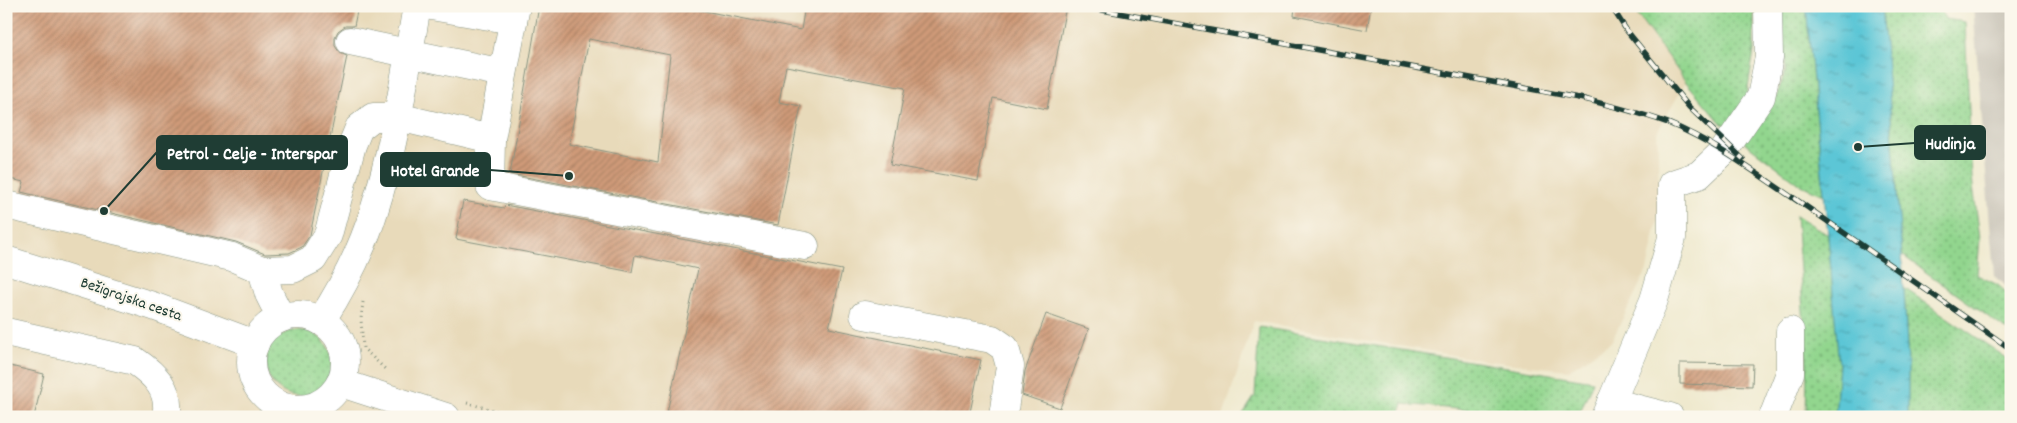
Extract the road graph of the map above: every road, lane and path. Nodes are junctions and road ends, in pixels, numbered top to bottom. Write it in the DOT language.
graph roads {
  1 [pos="417,6"];
  2 [pos="431,6"];
  3 [pos="1768,6"];
  4 [pos="514,13"];
  5 [pos="350,41"];
  6 [pos="408,54"];
  7 [pos="503,73"];
  8 [pos="398,117"];
  9 [pos="491,138"];
  10 [pos="6,205"];
  11 [pos="804,246"];
  12 [pos="6,260"];
  13 [pos="262,270"];
  14 [pos="363,302"];
  15 [pos="864,315"];
  16 [pos="281,318"];
  17 [pos="321,321"];
  18 [pos="1790,331"];
  19 [pos="6,332"];
  20 [pos="254,344"];
  21 [pos="386,370"];
  22 [pos="341,383"];
  23 [pos="264,409"];
  24 [pos="453,409"];
  25 [pos="1608,409"];
  26 [pos="166,417"];
  27 [pos="519,417"];
  28 [pos="1003,417"];
  29 [pos="1670,417"];
  30 [pos="1773,417"];
  1 -- 6 [label="street"];
  2 -- 4 [label="street"];
  3 -- 25 [label="street"];
  4 -- 7 [label="street"];
  5 -- 6 [label="street"];
  6 -- 7 [label="street"];
  6 -- 8 [label="street"];
  7 -- 9 [label="street"];
  8 -- 9 [label="street"];
  8 -- 13 [label="street"];
  8 -- 17 [label="street"];
  9 -- 11 [label="street"];
  10 -- 13 [label="street"];
  12 -- 20 [label="street, Bežigrajska cesta"];
  13 -- 16 [label="street"];
  14 -- 21 [label="path"];
  15 -- 28 [label="street"];
  16 -- 17 [label="street"];
  16 -- 20 [label="street"];
  17 -- 22 [label="street"];
  18 -- 30 [label="street"];
  19 -- 26 [label="street"];
  20 -- 23 [label="street"];
  22 -- 23 [label="street"];
  22 -- 24 [label="street"];
  24 -- 27 [label="path"];
  25 -- 29 [label="street"];
}
